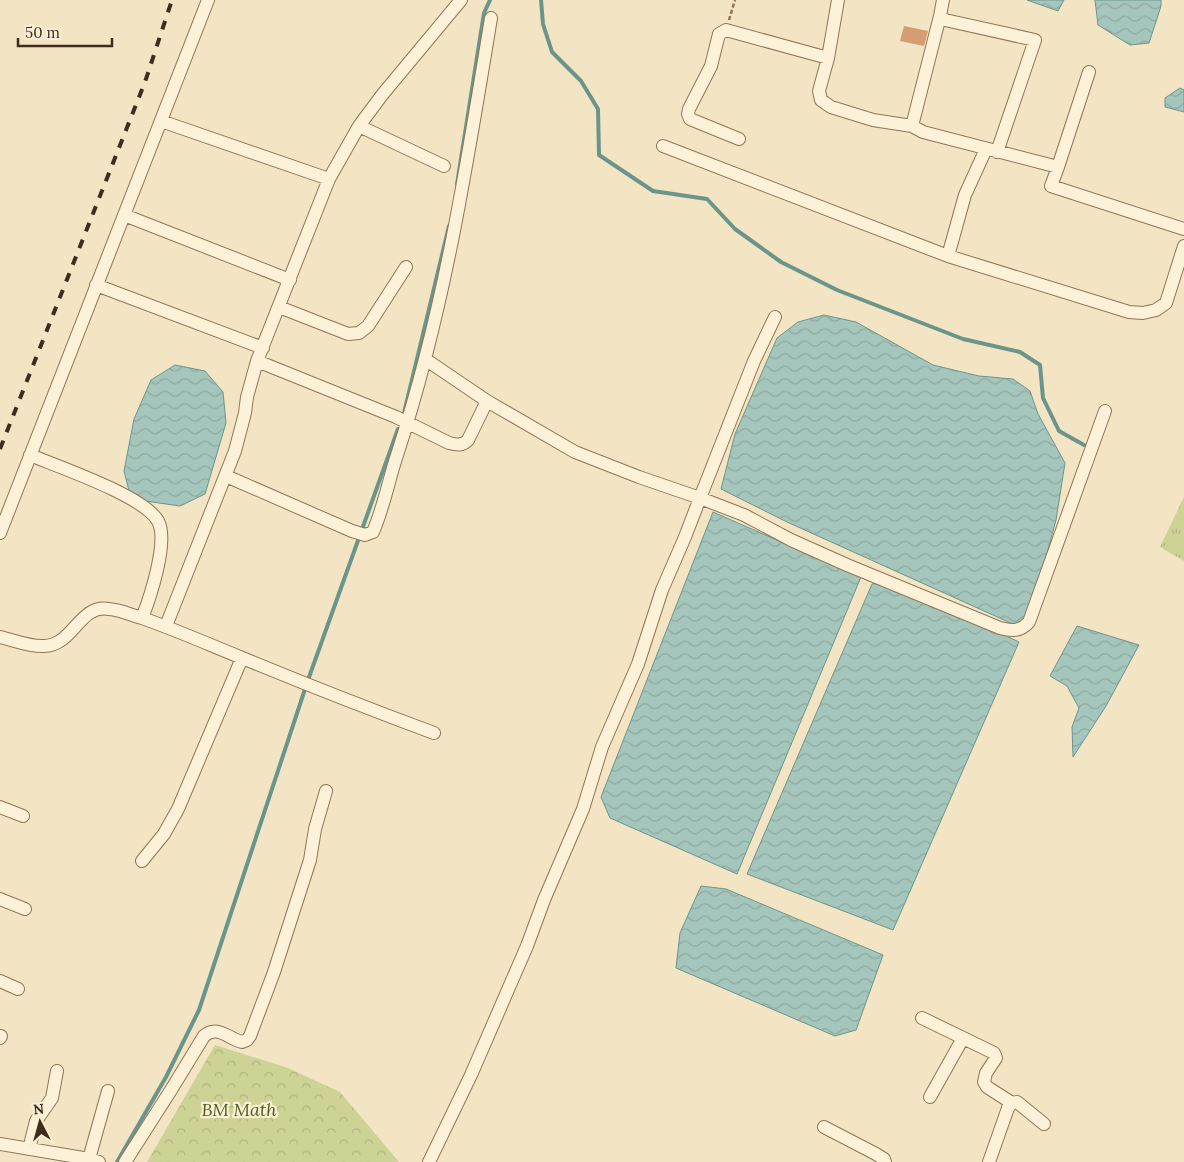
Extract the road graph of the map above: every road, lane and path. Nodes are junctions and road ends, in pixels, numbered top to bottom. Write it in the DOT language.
graph roads {
  1 [pos="208,0"];
  2 [pos="461,0"];
  3 [pos="735,0"];
  4 [pos="838,0"];
  5 [pos="942,0"];
  6 [pos="940,16"];
  7 [pos="491,18"];
  8 [pos="726,30"];
  9 [pos="828,58"];
  10 [pos="1089,72"];
  11 [pos="161,121"];
  12 [pos="359,126"];
  13 [pos="912,126"];
  14 [pos="739,140"];
  15 [pos="663,146"];
  16 [pos="991,150"];
  17 [pos="444,166"];
  18 [pos="1058,167"];
  19 [pos="329,179"];
  20 [pos="124,215"];
  21 [pos="1184,229"];
  22 [pos="1184,246"];
  23 [pos="948,256"];
  24 [pos="406,267"];
  25 [pos="290,280"];
  26 [pos="96,285"];
  27 [pos="279,307"];
  28 [pos="775,318"];
  29 [pos="263,348"];
  30 [pos="426,359"];
  31 [pos="257,362"];
  32 [pos="487,401"];
  33 [pos="1105,411"];
  34 [pos="403,421"];
  35 [pos="30,455"];
  36 [pos="226,476"];
  37 [pos="700,498"];
  38 [pos="0,533"];
  39 [pos="142,618"];
  40 [pos="166,626"];
  41 [pos="0,637"];
  42 [pos="242,658"];
  43 [pos="434,733"];
  44 [pos="326,791"];
  45 [pos="0,807"];
  46 [pos="23,816"];
  47 [pos="142,861"];
  48 [pos="0,899"];
  49 [pos="25,909"];
  50 [pos="0,981"];
  51 [pos="18,989"];
  52 [pos="922,1018"];
  53 [pos="963,1038"];
  54 [pos="57,1071"];
  55 [pos="108,1091"];
  56 [pos="930,1097"];
  57 [pos="1012,1103"];
  58 [pos="1044,1124"];
  59 [pos="824,1127"];
  60 [pos="0,1144"];
  61 [pos="29,1148"];
  62 [pos="94,1160"];
  63 [pos="125,1162"];
  64 [pos="429,1162"];
  65 [pos="884,1162"];
  66 [pos="989,1162"];
  1 -- 11 [label="street"];
  2 -- 12 [label="street"];
  3 -- 8 [label="path"];
  4 -- 9 [label="street"];
  5 -- 6 [label="street"];
  6 -- 13 [label="street"];
  6 -- 16 [label="street"];
  7 -- 30 [label="street"];
  8 -- 9 [label="street"];
  8 -- 14 [label="street"];
  9 -- 13 [label="street"];
  10 -- 18 [label="street"];
  11 -- 19 [label="street"];
  11 -- 20 [label="street"];
  12 -- 17 [label="street"];
  12 -- 19 [label="street"];
  13 -- 16 [label="street"];
  15 -- 23 [label="street"];
  16 -- 18 [label="street"];
  16 -- 23 [label="street"];
  18 -- 21 [label="street"];
  19 -- 25 [label="street"];
  20 -- 25 [label="street"];
  20 -- 26 [label="street"];
  22 -- 23 [label="street"];
  24 -- 27 [label="street"];
  25 -- 27 [label="street"];
  26 -- 29 [label="street"];
  26 -- 35 [label="street"];
  27 -- 29 [label="street"];
  28 -- 37 [label="street"];
  29 -- 31 [label="street"];
  30 -- 32 [label="street"];
  30 -- 34 [label="street"];
  31 -- 34 [label="street"];
  31 -- 36 [label="street"];
  32 -- 34 [label="street"];
  32 -- 37 [label="street"];
  33 -- 37 [label="street"];
  34 -- 36 [label="street"];
  35 -- 38 [label="street"];
  35 -- 39 [label="street"];
  36 -- 40 [label="street"];
  37 -- 64 [label="street"];
  39 -- 40 [label="street"];
  39 -- 41 [label="street"];
  40 -- 42 [label="street"];
  42 -- 43 [label="street"];
  42 -- 47 [label="street"];
  44 -- 63 [label="street"];
  45 -- 46 [label="street"];
  48 -- 49 [label="street"];
  50 -- 51 [label="street"];
  52 -- 53 [label="street"];
  53 -- 56 [label="street"];
  53 -- 57 [label="street"];
  54 -- 61 [label="street"];
  55 -- 62 [label="street"];
  57 -- 58 [label="street"];
  57 -- 66 [label="street"];
  59 -- 65 [label="street"];
  60 -- 61 [label="street"];
  61 -- 62 [label="street"];
}
